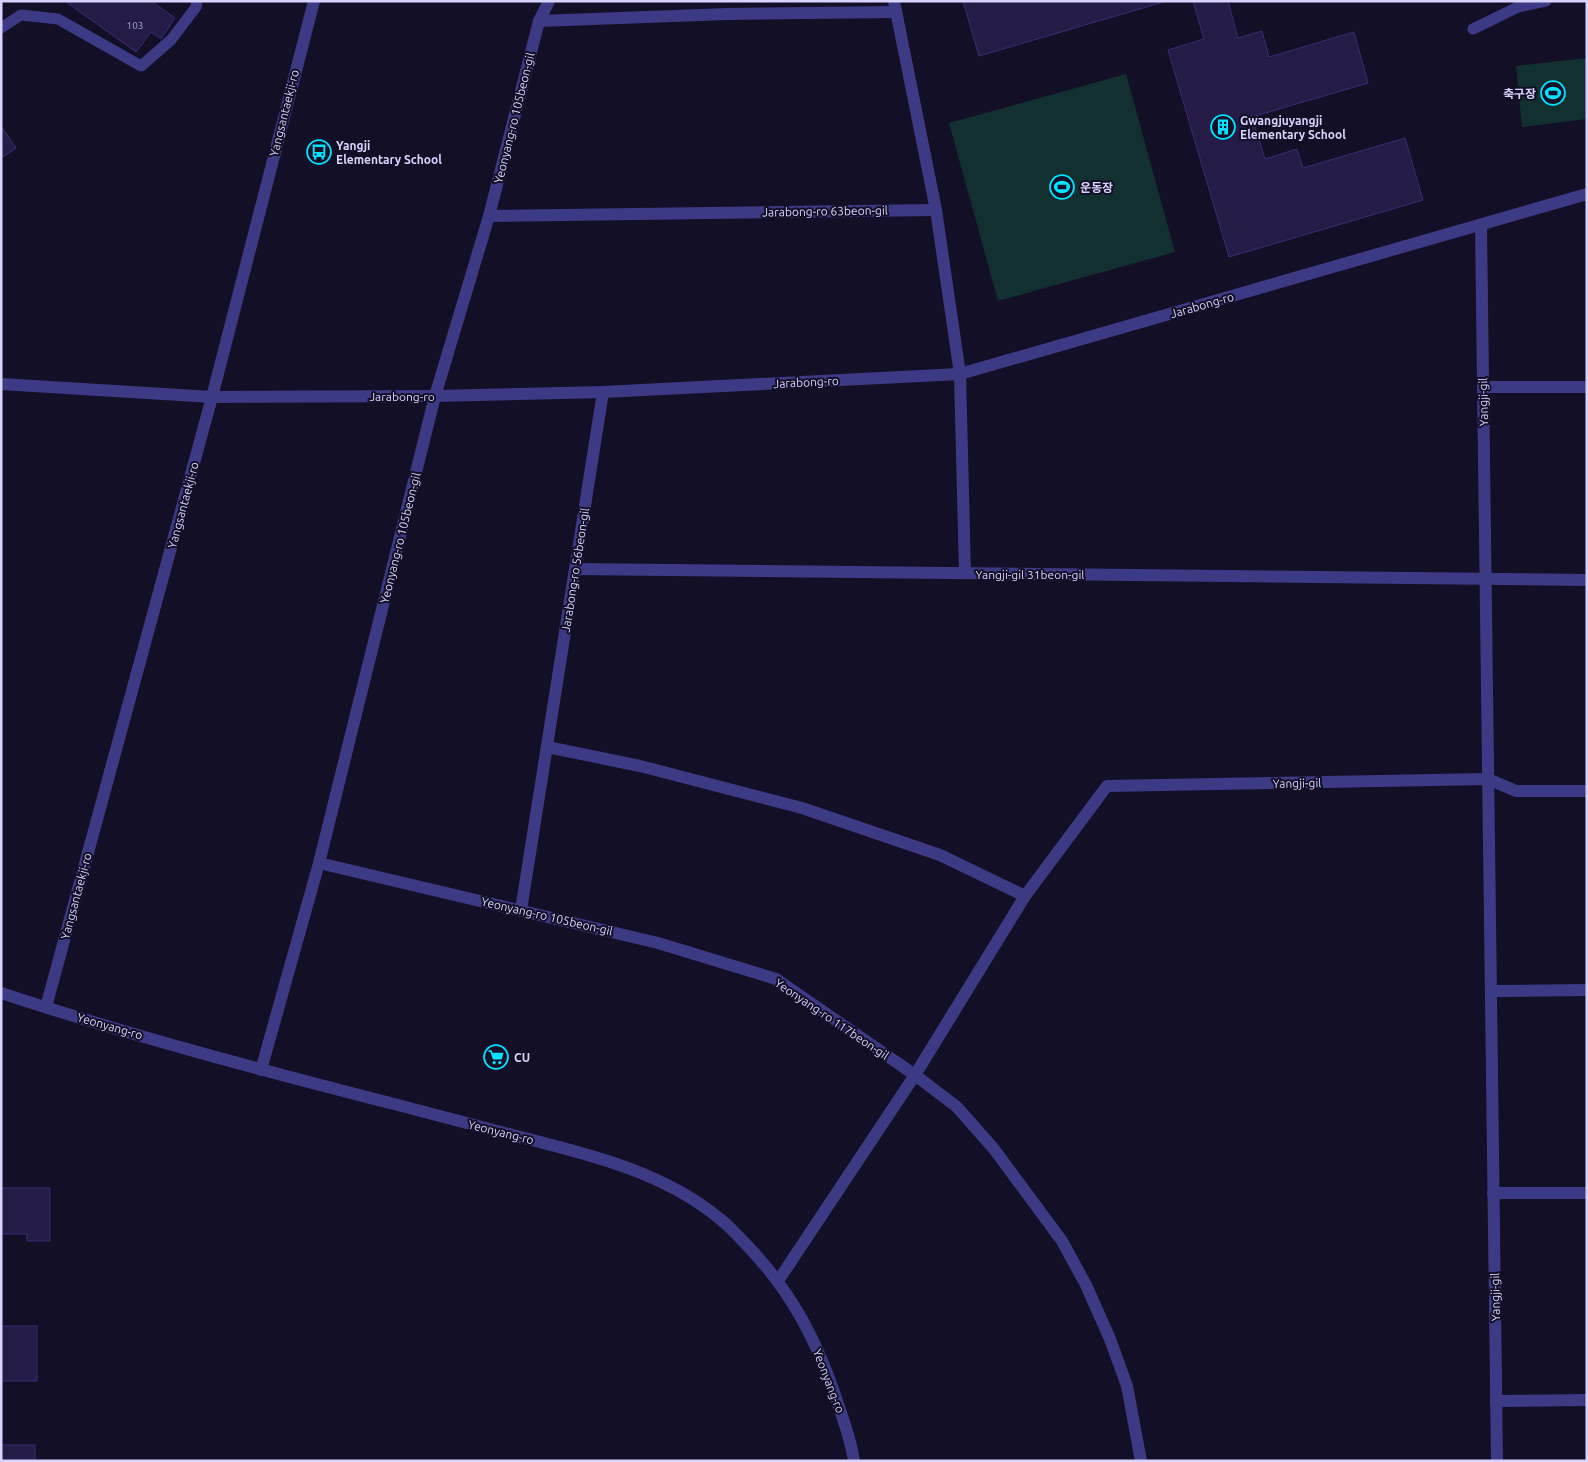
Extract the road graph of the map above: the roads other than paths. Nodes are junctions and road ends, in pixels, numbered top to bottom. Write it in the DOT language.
graph roads {
  1 [pos="197,1"];
  2 [pos="314,1"];
  3 [pos="549,1"];
  4 [pos="1546,1"];
  5 [pos="894,7"];
  6 [pos="539,21"];
  7 [pos="1,28"];
  8 [pos="1473,29"];
  9 [pos="1587,194"];
  10 [pos="936,210"];
  11 [pos="489,216"];
  12 [pos="1481,226"];
  13 [pos="960,374"];
  14 [pos="1,384"];
  15 [pos="1587,386"];
  16 [pos="1483,387"];
  17 [pos="604,392"];
  18 [pos="435,396"];
  19 [pos="212,397"];
  20 [pos="575,569"];
  21 [pos="965,574"];
  22 [pos="1486,578"];
  23 [pos="1587,580"];
  24 [pos="547,748"];
  25 [pos="1488,779"];
  26 [pos="1587,791"];
  27 [pos="319,863"];
  28 [pos="1025,896"];
  29 [pos="521,910"];
  30 [pos="630,936"];
  31 [pos="1587,990"];
  32 [pos="1492,991"];
  33 [pos="1,993"];
  34 [pos="46,1008"];
  35 [pos="260,1070"];
  36 [pos="915,1075"];
  37 [pos="1493,1193"];
  38 [pos="1587,1193"];
  39 [pos="778,1281"];
  40 [pos="1587,1400"];
  41 [pos="1496,1401"];
  42 [pos="854,1461"];
  43 [pos="1141,1461"];
  44 [pos="1497,1461"];
  1 -- 7 [label="lane"];
  2 -- 19 [label="street, Yangsantaekji-ro"];
  3 -- 6 [label="street, Yeonyang-ro 105beon-gil"];
  4 -- 8 [label="lane"];
  5 -- 6 [label="street"];
  5 -- 10 [label="street"];
  6 -- 11 [label="street, Yeonyang-ro 105beon-gil"];
  9 -- 12 [label="street, Jarabong-ro"];
  10 -- 11 [label="street, Jarabong-ro 63beon-gil"];
  10 -- 13 [label="street"];
  11 -- 18 [label="street, Yeonyang-ro 105beon-gil"];
  12 -- 13 [label="street, Jarabong-ro"];
  12 -- 16 [label="street, Yangji-gil"];
  13 -- 17 [label="street, Jarabong-ro"];
  13 -- 21 [label="street"];
  14 -- 19 [label="street, Jarabong-ro"];
  15 -- 16 [label="street"];
  16 -- 22 [label="street, Yangji-gil"];
  17 -- 18 [label="street, Jarabong-ro"];
  17 -- 20 [label="street, Jarabong-ro 56beon-gil"];
  18 -- 19 [label="street, Jarabong-ro"];
  18 -- 27 [label="street, Yeonyang-ro 105beon-gil"];
  19 -- 34 [label="street, Yangsantaekji-ro"];
  20 -- 21 [label="street, Yangji-gil 31beon-gil"];
  20 -- 24 [label="street, Jarabong-ro 56beon-gil"];
  21 -- 22 [label="street, Yangji-gil 31beon-gil"];
  22 -- 23 [label="street"];
  22 -- 25 [label="street, Yangji-gil"];
  24 -- 28 [label="street"];
  24 -- 29 [label="street, Jarabong-ro 56beon-gil"];
  25 -- 26 [label="street, Yangji-gil"];
  25 -- 28 [label="street, Yangji-gil"];
  25 -- 32 [label="street, Yangji-gil"];
  27 -- 29 [label="street, Yeonyang-ro 105beon-gil"];
  27 -- 35 [label="street, Yeonyang-ro 105beon-gil"];
  28 -- 36 [label="street"];
  29 -- 30 [label="street, Yeonyang-ro 105beon-gil"];
  30 -- 36 [label="street, Yeonyang-ro 117beon-gil"];
  31 -- 32 [label="street"];
  32 -- 37 [label="street, Yangji-gil"];
  33 -- 34 [label="street, Yeonyang-ro"];
  34 -- 35 [label="street, Yeonyang-ro"];
  35 -- 39 [label="street, Yeonyang-ro"];
  36 -- 39 [label="street"];
  36 -- 43 [label="street, Yeonyang-ro 117beon-gil"];
  37 -- 38 [label="street"];
  37 -- 41 [label="street, Yangji-gil"];
  39 -- 42 [label="street, Yeonyang-ro"];
  40 -- 41 [label="street"];
  41 -- 44 [label="street, Yangji-gil"];
}
